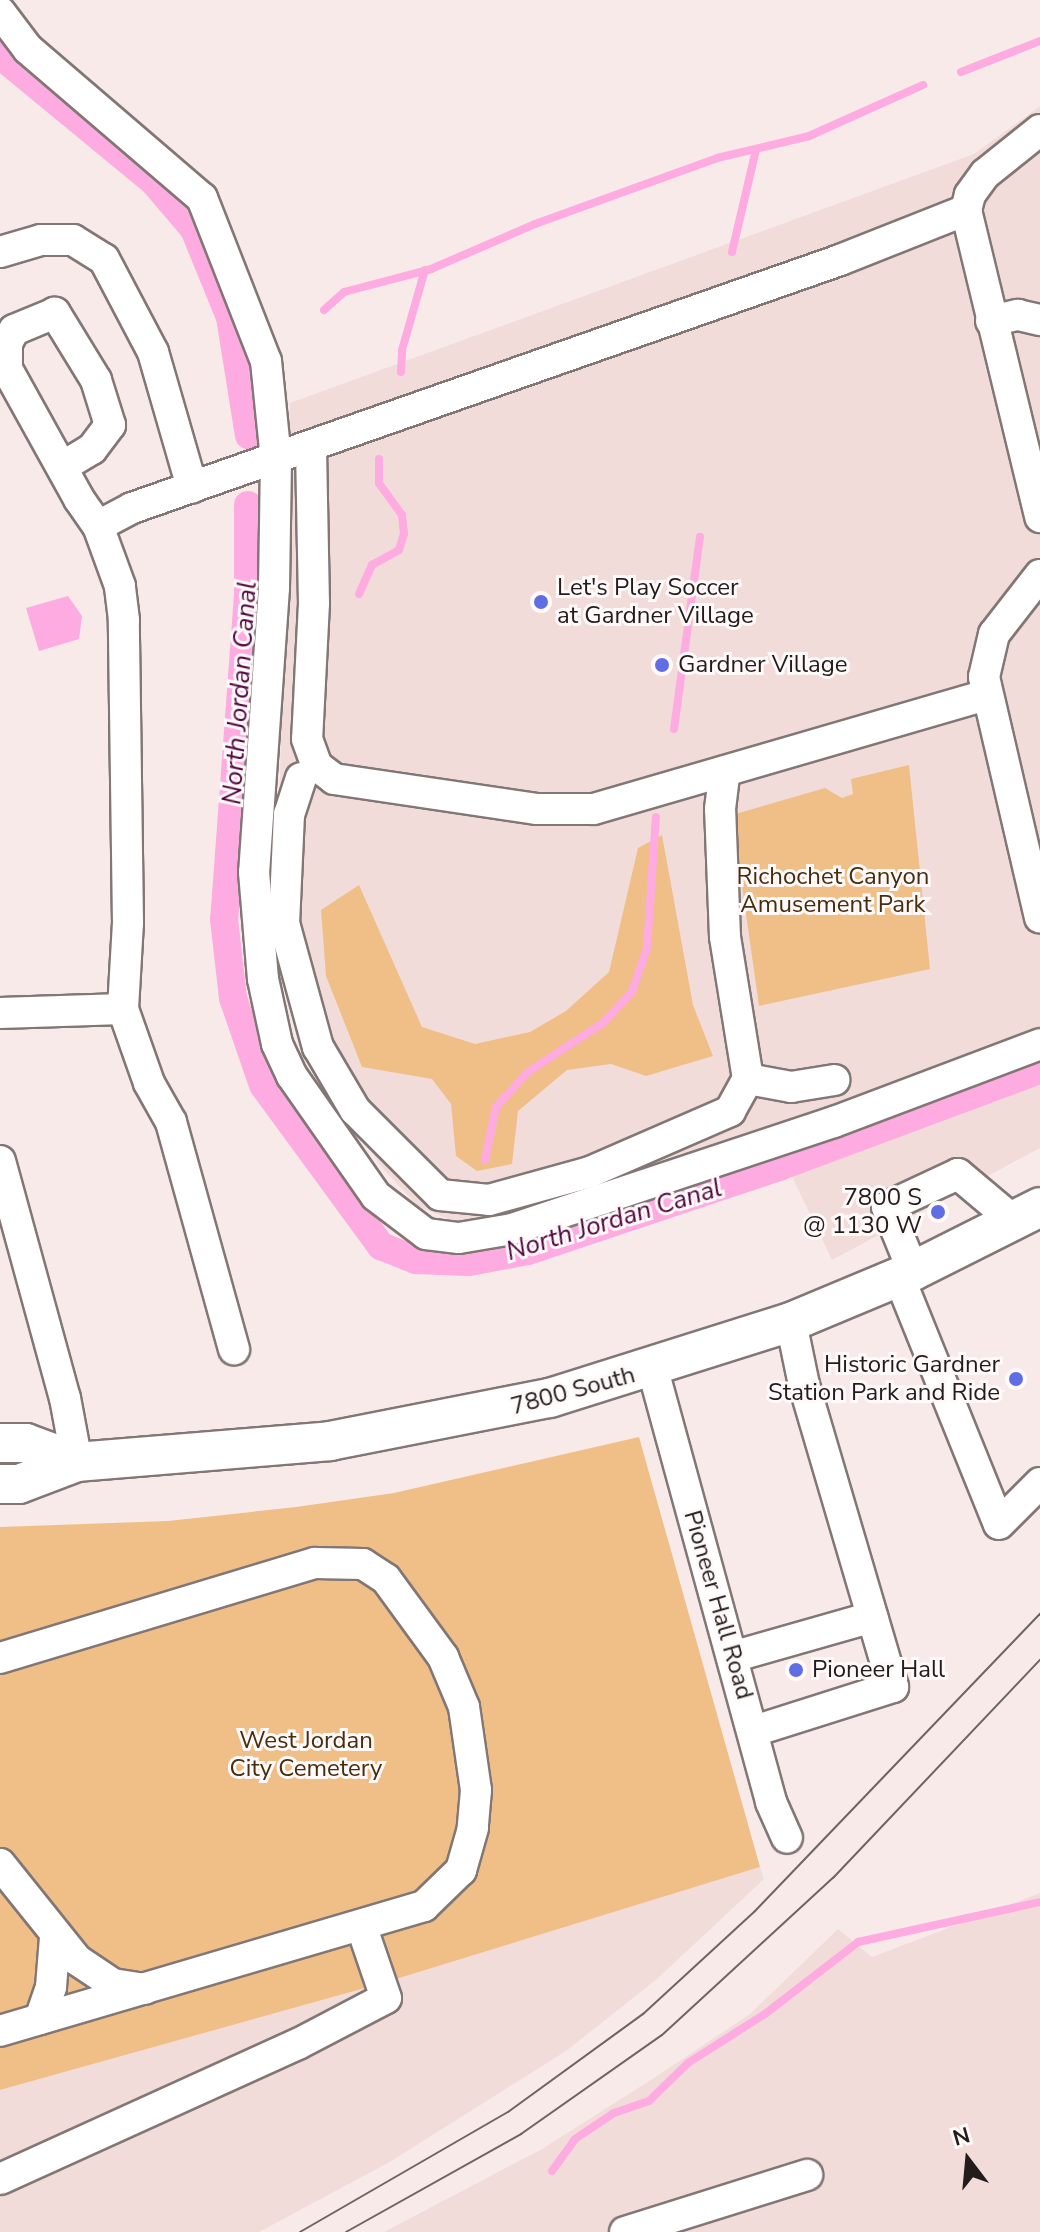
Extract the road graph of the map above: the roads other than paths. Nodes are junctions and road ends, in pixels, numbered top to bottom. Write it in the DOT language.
graph roads {
  1 [pos="0,12"];
  2 [pos="1040,130"];
  3 [pos="966,210"];
  4 [pos="0,252"];
  5 [pos="1040,320"];
  6 [pos="991,321"];
  7 [pos="311,448"];
  8 [pos="276,460"];
  9 [pos="62,467"];
  10 [pos="192,487"];
  11 [pos="1040,517"];
  12 [pos="98,526"];
  13 [pos="1040,575"];
  14 [pos="987,695"];
  15 [pos="725,771"];
  16 [pos="301,778"];
  17 [pos="1040,918"];
  18 [pos="123,1009"];
  19 [pos="0,1013"];
  20 [pos="1040,1044"];
  21 [pos="748,1079"];
  22 [pos="834,1080"];
  23 [pos="0,1161"];
  24 [pos="1027,1214"];
  25 [pos="906,1274"];
  26 [pos="791,1322"];
  27 [pos="234,1349"];
  28 [pos="653,1370"];
  29 [pos="0,1443"];
  30 [pos="77,1462"];
  31 [pos="1040,1483"];
  32 [pos="0,1484"];
  33 [pos="872,1617"];
  34 [pos="732,1657"];
  35 [pos="0,1658"];
  36 [pos="754,1731"];
  37 [pos="787,1838"];
  38 [pos="0,1864"];
  39 [pos="362,1928"];
  40 [pos="55,1937"];
  41 [pos="147,1989"];
  42 [pos="40,2019"];
  43 [pos="0,2031"];
  44 [pos="807,2175"];
  45 [pos="0,2179"];
  46 [pos="625,2232"];
  1 -- 8 [label="street"];
  2 -- 3 [label="street"];
  3 -- 6 [label="street"];
  3 -- 7 [label="street"];
  4 -- 10 [label="street"];
  5 -- 6 [label="street"];
  6 -- 11 [label="street"];
  7 -- 8 [label="street"];
  7 -- 15 [label="street"];
  8 -- 10 [label="street"];
  8 -- 20 [label="street"];
  9 -- 9 [label="street"];
  9 -- 12 [label="street"];
  10 -- 12 [label="street"];
  12 -- 18 [label="street"];
  13 -- 14 [label="street"];
  14 -- 15 [label="street"];
  14 -- 17 [label="street"];
  15 -- 21 [label="street"];
  16 -- 21 [label="street"];
  18 -- 19 [label="street"];
  18 -- 27 [label="street"];
  21 -- 22 [label="street"];
  23 -- 30 [label="street"];
  24 -- 25 [label="main road, 7800 South"];
  24 -- 25 [label="street"];
  25 -- 26 [label="main road, 7800 South"];
  25 -- 31 [label="street"];
  26 -- 28 [label="main road, 7800 South"];
  26 -- 33 [label="street"];
  28 -- 30 [label="main road, 7800 South"];
  28 -- 34 [label="street, Pioneer Hall Road"];
  29 -- 30 [label="main road, 7800 South"];
  30 -- 32 [label="main road, 7800 South"];
  33 -- 34 [label="street"];
  33 -- 36 [label="street"];
  34 -- 36 [label="street, Pioneer Hall Road"];
  35 -- 39 [label="street"];
  36 -- 37 [label="street, Pioneer Hall Road"];
  38 -- 40 [label="street"];
  39 -- 41 [label="street"];
  39 -- 45 [label="street"];
  40 -- 41 [label="street"];
  40 -- 42 [label="street"];
  41 -- 42 [label="street"];
  42 -- 43 [label="street"];
  44 -- 46 [label="street"];
}
